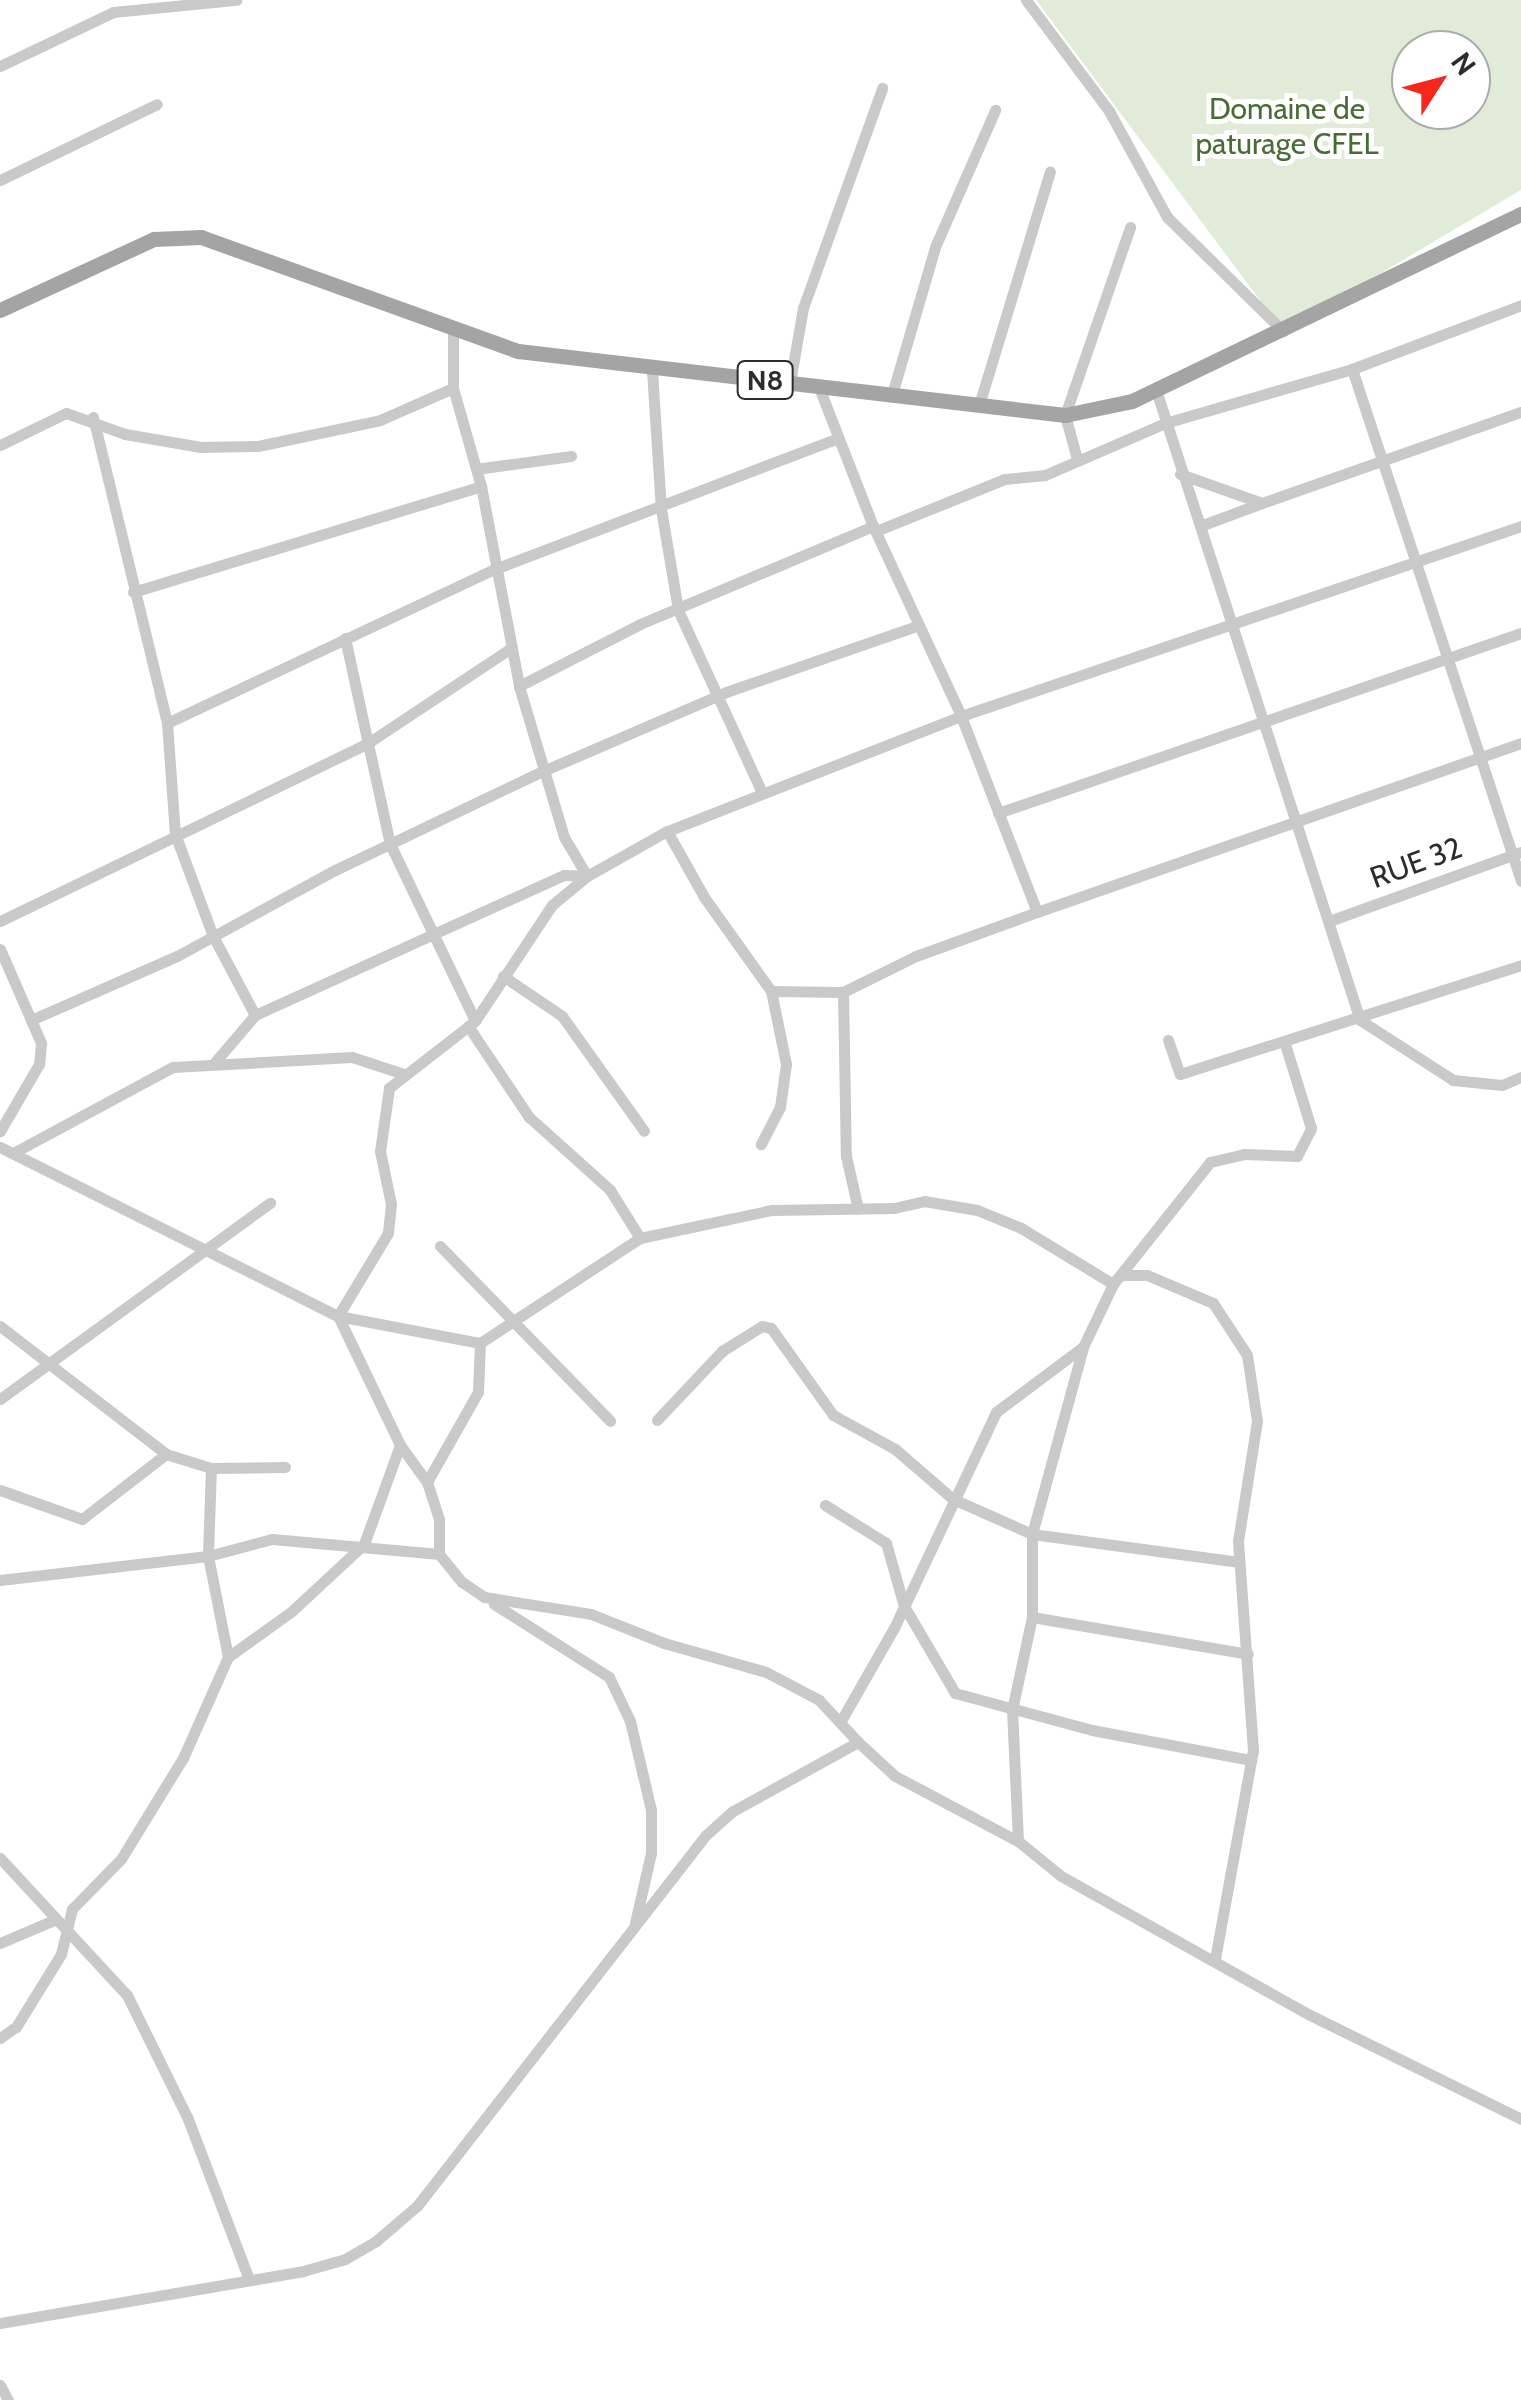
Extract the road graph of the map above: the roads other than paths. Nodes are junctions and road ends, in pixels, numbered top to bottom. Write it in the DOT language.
graph roads {
  1 [pos="236,0"];
  2 [pos="1026,0"];
  3 [pos="0,66"];
  4 [pos="882,88"];
  5 [pos="157,104"];
  6 [pos="995,110"];
  7 [pos="1050,172"];
  8 [pos="0,180"];
  9 [pos="1521,214"];
  10 [pos="1130,226"];
  11 [pos="1521,305"];
  12 [pos="0,310"];
  13 [pos="1284,331"];
  14 [pos="453,333"];
  15 [pos="1352,369"];
  16 [pos="652,370"];
  17 [pos="790,382"];
  18 [pos="818,385"];
  19 [pos="453,388"];
  20 [pos="1156,390"];
  21 [pos="893,391"];
  22 [pos="979,406"];
  23 [pos="1521,412"];
  24 [pos="1065,414"];
  25 [pos="93,417"];
  26 [pos="1166,424"];
  27 [pos="836,439"];
  28 [pos="0,444"];
  29 [pos="571,456"];
  30 [pos="1077,459"];
  31 [pos="1382,461"];
  32 [pos="476,469"];
  33 [pos="1180,474"];
  34 [pos="481,486"];
  35 [pos="1262,503"];
  36 [pos="661,509"];
  37 [pos="1200,526"];
  38 [pos="1521,526"];
  39 [pos="874,528"];
  40 [pos="1414,561"];
  41 [pos="495,569"];
  42 [pos="133,592"];
  43 [pos="678,610"];
  44 [pos="918,626"];
  45 [pos="1229,626"];
  46 [pos="1521,633"];
  47 [pos="345,638"];
  48 [pos="508,650"];
  49 [pos="1449,658"];
  50 [pos="519,686"];
  51 [pos="716,696"];
  52 [pos="960,716"];
  53 [pos="167,724"];
  54 [pos="1263,725"];
  55 [pos="368,742"];
  56 [pos="1521,743"];
  57 [pos="1478,758"];
  58 [pos="543,771"];
  59 [pos="762,793"];
  60 [pos="998,813"];
  61 [pos="1296,823"];
  62 [pos="666,831"];
  63 [pos="175,834"];
  64 [pos="390,844"];
  65 [pos="1517,854"];
  66 [pos="587,876"];
  67 [pos="1521,882"];
  68 [pos="1037,912"];
  69 [pos="0,921"];
  70 [pos="1329,921"];
  71 [pos="213,936"];
  72 [pos="432,940"];
  73 [pos="0,950"];
  74 [pos="1521,965"];
  75 [pos="504,976"];
  76 [pos="772,991"];
  77 [pos="843,992"];
  78 [pos="255,1015"];
  79 [pos="31,1020"];
  80 [pos="1360,1020"];
  81 [pos="471,1024"];
  82 [pos="1168,1040"];
  83 [pos="1284,1044"];
  84 [pos="215,1062"];
  85 [pos="401,1073"];
  86 [pos="1521,1078"];
  87 [pos="0,1131"];
  88 [pos="644,1132"];
  89 [pos="761,1144"];
  90 [pos="0,1147"];
  91 [pos="12,1153"];
  92 [pos="270,1203"];
  93 [pos="858,1209"];
  94 [pos="640,1238"];
  95 [pos="440,1246"];
  96 [pos="208,1248"];
  97 [pos="1118,1280"];
  98 [pos="338,1316"];
  99 [pos="513,1318"];
  100 [pos="0,1326"];
  101 [pos="480,1342"];
  102 [pos="1083,1347"];
  103 [pos="53,1361"];
  104 [pos="0,1399"];
  105 [pos="657,1420"];
  106 [pos="610,1421"];
  107 [pos="400,1446"];
  108 [pos="166,1454"];
  109 [pos="210,1468"];
  110 [pos="285,1468"];
  111 [pos="427,1482"];
  112 [pos="0,1490"];
  113 [pos="952,1499"];
  114 [pos="826,1505"];
  115 [pos="1032,1534"];
  116 [pos="364,1544"];
  117 [pos="439,1554"];
  118 [pos="208,1556"];
  119 [pos="1239,1562"];
  120 [pos="0,1580"];
  121 [pos="484,1597"];
  122 [pos="904,1606"];
  123 [pos="1032,1617"];
  124 [pos="1248,1654"];
  125 [pos="228,1657"];
  126 [pos="1012,1710"];
  127 [pos="842,1719"];
  128 [pos="858,1742"];
  129 [pos="1251,1760"];
  130 [pos="1018,1841"];
  131 [pos="0,1858"];
  132 [pos="54,1920"];
  133 [pos="634,1928"];
  134 [pos="67,1932"];
  135 [pos="0,1944"];
  136 [pos="1215,1959"];
  137 [pos="0,2038"];
  138 [pos="1521,2120"];
  139 [pos="249,2280"];
  140 [pos="0,2322"];
  141 [pos="0,2387"];
  142 [pos="8,2400"];
  1 -- 3 [label="street"];
  2 -- 13 [label="street"];
  4 -- 17 [label="street"];
  5 -- 8 [label="street"];
  6 -- 21 [label="street"];
  7 -- 22 [label="street"];
  9 -- 13 [label="main road, N8"];
  10 -- 24 [label="street"];
  11 -- 15 [label="street"];
  12 -- 14 [label="main road, N8"];
  13 -- 20 [label="main road, N8"];
  14 -- 16 [label="main road, N8"];
  14 -- 19 [label="street"];
  15 -- 26 [label="street"];
  15 -- 31 [label="street"];
  16 -- 17 [label="main road, N8"];
  16 -- 36 [label="street"];
  17 -- 18 [label="main road, N8"];
  18 -- 21 [label="main road, N8"];
  18 -- 27 [label="street"];
  19 -- 25 [label="street"];
  19 -- 32 [label="street"];
  20 -- 24 [label="main road, N8"];
  20 -- 26 [label="street"];
  21 -- 22 [label="main road, N8"];
  22 -- 24 [label="main road, N8"];
  23 -- 31 [label="street"];
  24 -- 30 [label="street"];
  25 -- 28 [label="street"];
  25 -- 42 [label="street"];
  26 -- 30 [label="street"];
  26 -- 33 [label="street"];
  27 -- 36 [label="street"];
  27 -- 39 [label="street"];
  29 -- 32 [label="street"];
  30 -- 39 [label="street"];
  31 -- 35 [label="street"];
  31 -- 40 [label="street"];
  32 -- 34 [label="street"];
  33 -- 35 [label="street"];
  33 -- 37 [label="street"];
  34 -- 41 [label="street"];
  34 -- 42 [label="street"];
  35 -- 37 [label="street"];
  36 -- 41 [label="street"];
  36 -- 43 [label="street"];
  37 -- 45 [label="street"];
  38 -- 40 [label="street"];
  39 -- 43 [label="street"];
  39 -- 44 [label="street"];
  40 -- 45 [label="street"];
  40 -- 49 [label="street"];
  41 -- 47 [label="street"];
  41 -- 48 [label="street"];
  42 -- 53 [label="street"];
  43 -- 50 [label="street"];
  43 -- 51 [label="street"];
  44 -- 51 [label="street"];
  44 -- 52 [label="street"];
  45 -- 52 [label="street"];
  45 -- 54 [label="street"];
  46 -- 49 [label="street"];
  47 -- 53 [label="street"];
  47 -- 55 [label="street"];
  48 -- 50 [label="street"];
  48 -- 55 [label="street"];
  49 -- 54 [label="street"];
  49 -- 57 [label="street"];
  50 -- 58 [label="street"];
  51 -- 58 [label="street"];
  51 -- 59 [label="street"];
  52 -- 59 [label="street"];
  52 -- 60 [label="street"];
  53 -- 63 [label="street"];
  54 -- 60 [label="street"];
  54 -- 61 [label="street"];
  55 -- 63 [label="street"];
  55 -- 64 [label="street"];
  56 -- 57 [label="street"];
  57 -- 61 [label="street"];
  57 -- 65 [label="street"];
  58 -- 64 [label="street"];
  58 -- 66 [label="street"];
  59 -- 62 [label="street"];
  60 -- 68 [label="street"];
  61 -- 68 [label="street"];
  61 -- 70 [label="street"];
  62 -- 66 [label="street"];
  62 -- 76 [label="street"];
  63 -- 69 [label="street"];
  63 -- 71 [label="street"];
  64 -- 71 [label="street"];
  64 -- 72 [label="street"];
  65 -- 67 [label="street"];
  65 -- 70 [label="street, RUE 32"];
  66 -- 72 [label="street"];
  66 -- 75 [label="street"];
  68 -- 77 [label="street"];
  70 -- 80 [label="street"];
  71 -- 78 [label="street"];
  71 -- 79 [label="street"];
  72 -- 78 [label="street"];
  72 -- 81 [label="street"];
  73 -- 79 [label="street"];
  74 -- 80 [label="street"];
  75 -- 81 [label="street"];
  75 -- 88 [label="street"];
  76 -- 77 [label="street"];
  76 -- 89 [label="street"];
  77 -- 93 [label="street"];
  78 -- 84 [label="street"];
  79 -- 87 [label="street"];
  80 -- 83 [label="street"];
  80 -- 86 [label="street"];
  81 -- 85 [label="street"];
  81 -- 94 [label="street"];
  82 -- 83 [label="street"];
  83 -- 97 [label="street"];
  84 -- 85 [label="street"];
  84 -- 91 [label="street"];
  85 -- 98 [label="street"];
  90 -- 91 [label="street"];
  91 -- 96 [label="street"];
  92 -- 96 [label="street"];
  93 -- 94 [label="street"];
  93 -- 97 [label="street"];
  94 -- 99 [label="street"];
  95 -- 99 [label="street"];
  96 -- 98 [label="street"];
  96 -- 103 [label="street"];
  97 -- 102 [label="street"];
  97 -- 119 [label="street"];
  98 -- 101 [label="street"];
  98 -- 107 [label="street"];
  99 -- 101 [label="street"];
  99 -- 106 [label="street"];
  100 -- 103 [label="street"];
  101 -- 111 [label="street"];
  102 -- 113 [label="street"];
  102 -- 115 [label="street"];
  103 -- 104 [label="street"];
  103 -- 108 [label="street"];
  105 -- 113 [label="street"];
  107 -- 111 [label="street"];
  107 -- 116 [label="street"];
  108 -- 109 [label="street"];
  108 -- 112 [label="street"];
  109 -- 110 [label="street"];
  109 -- 118 [label="street"];
  111 -- 117 [label="street"];
  113 -- 115 [label="street"];
  113 -- 122 [label="street"];
  114 -- 122 [label="street"];
  115 -- 119 [label="street"];
  115 -- 123 [label="street"];
  116 -- 117 [label="street"];
  116 -- 118 [label="street"];
  116 -- 125 [label="street"];
  117 -- 121 [label="street"];
  118 -- 120 [label="street"];
  118 -- 125 [label="street"];
  119 -- 124 [label="street"];
  121 -- 127 [label="street"];
  121 -- 133 [label="street"];
  122 -- 126 [label="street"];
  122 -- 127 [label="street"];
  123 -- 124 [label="street"];
  123 -- 126 [label="street"];
  124 -- 129 [label="street"];
  125 -- 134 [label="street"];
  126 -- 129 [label="street"];
  126 -- 130 [label="street"];
  127 -- 128 [label="street"];
  128 -- 130 [label="street"];
  128 -- 133 [label="street"];
  129 -- 136 [label="street"];
  130 -- 136 [label="street"];
  131 -- 132 [label="street"];
  132 -- 134 [label="street"];
  132 -- 135 [label="street"];
  133 -- 139 [label="street"];
  134 -- 137 [label="street"];
  134 -- 139 [label="street"];
  136 -- 138 [label="street"];
  139 -- 140 [label="street"];
  141 -- 142 [label="street"];
}
